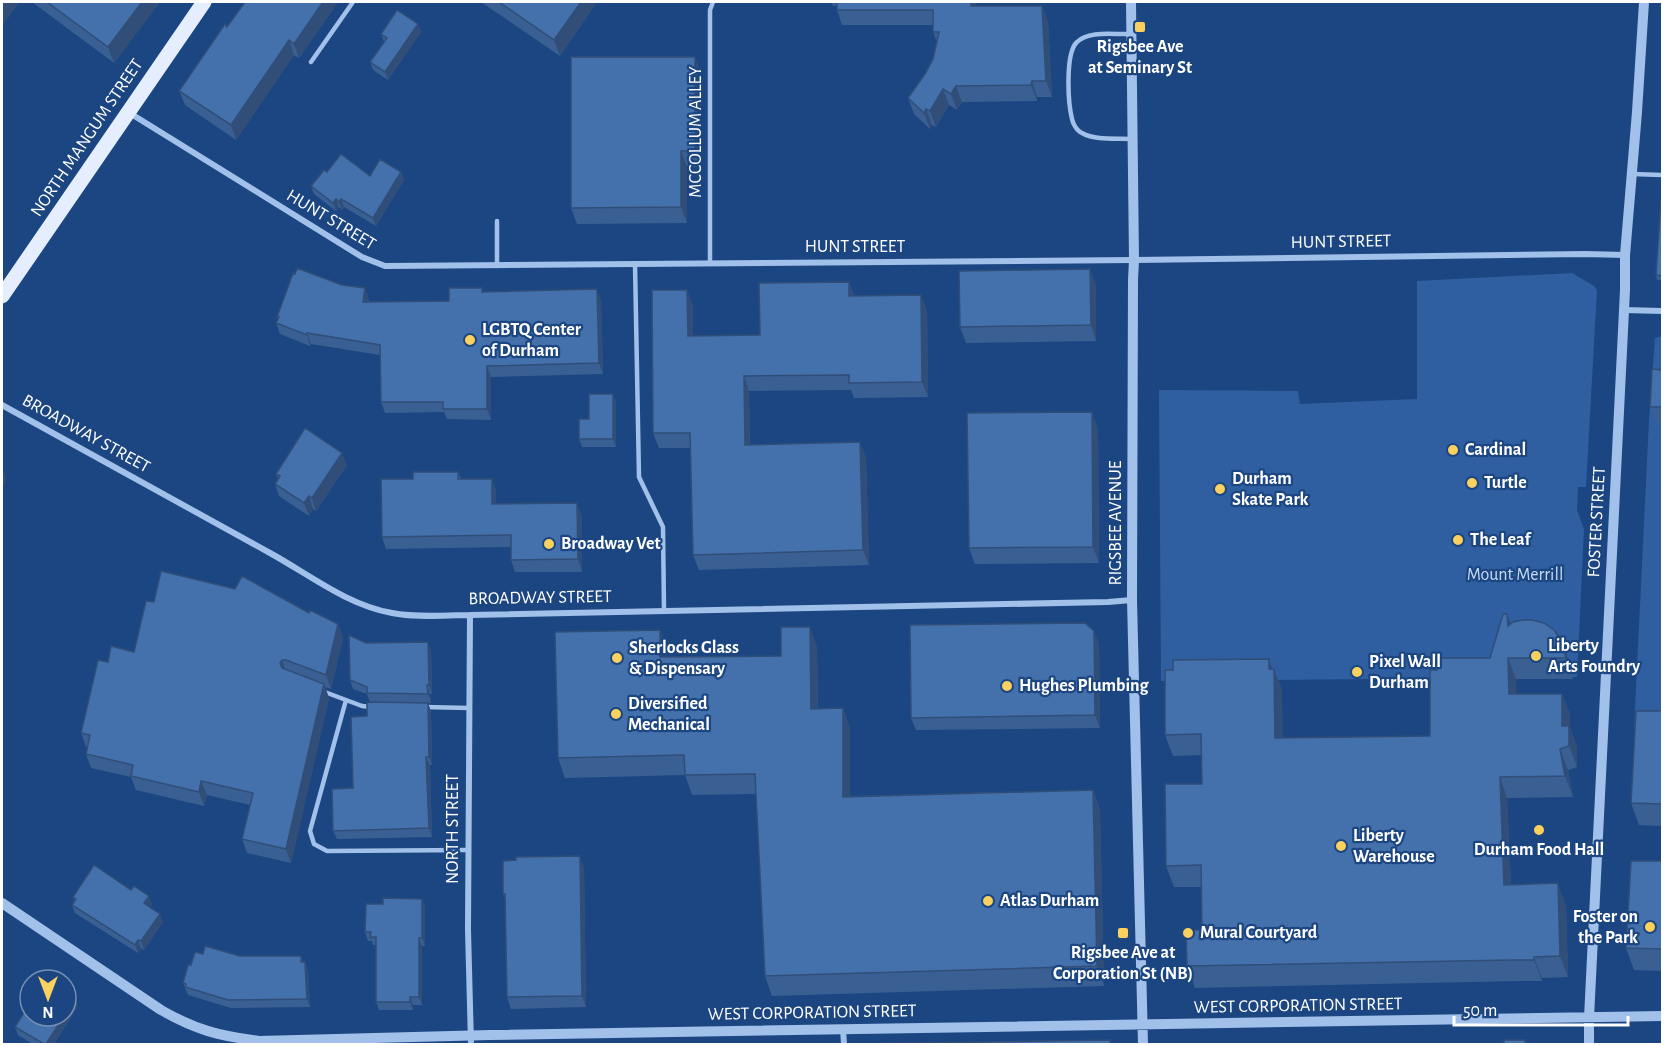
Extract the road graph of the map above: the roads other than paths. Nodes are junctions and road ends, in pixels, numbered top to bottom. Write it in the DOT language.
graph roads {
  1 [pos="204,2"];
  2 [pos="353,2"];
  3 [pos="713,2"];
  4 [pos="1131,2"];
  5 [pos="1644,2"];
  6 [pos="1131,34"];
  7 [pos="311,62"];
  8 [pos="128,112"];
  9 [pos="1132,139"];
  10 [pos="1632,174"];
  11 [pos="1662,175"];
  12 [pos="497,221"];
  13 [pos="1625,255"];
  14 [pos="1134,260"];
  15 [pos="710,263"];
  16 [pos="635,264"];
  17 [pos="497,266"];
  18 [pos="2,296"];
  19 [pos="1624,310"];
  20 [pos="1662,311"];
  21 [pos="2,405"];
  22 [pos="1132,600"];
  23 [pos="664,611"];
  24 [pos="470,615"];
  25 [pos="318,689"];
  26 [pos="346,700"];
  27 [pos="374,707"];
  28 [pos="422,707"];
  29 [pos="469,708"];
  30 [pos="468,850"];
  31 [pos="2,903"];
  32 [pos="1662,1016"];
  33 [pos="1589,1018"];
  34 [pos="1143,1024"];
  35 [pos="843,1029"];
  36 [pos="471,1040"];
  37 [pos="844,1044"];
  38 [pos="1143,1044"];
  39 [pos="1589,1044"];
  1 -- 8 [label="main road, NORTH MANGUM STREET"];
  2 -- 7 [label="lane"];
  3 -- 15 [label="lane, MCCOLLUM ALLEY"];
  4 -- 6 [label="street, RIGSBEE AVENUE"];
  5 -- 10 [label="street, FOSTER STREET"];
  6 -- 9 [label="street, RIGSBEE AVENUE"];
  6 -- 9 [label="lane"];
  8 -- 17 [label="street, HUNT STREET"];
  8 -- 18 [label="main road, NORTH MANGUM STREET"];
  9 -- 14 [label="street, RIGSBEE AVENUE"];
  10 -- 11 [label="lane"];
  10 -- 13 [label="street, FOSTER STREET"];
  12 -- 17 [label="lane"];
  13 -- 14 [label="street, HUNT STREET"];
  13 -- 19 [label="street, FOSTER STREET"];
  14 -- 15 [label="street, HUNT STREET"];
  14 -- 22 [label="street, RIGSBEE AVENUE"];
  15 -- 16 [label="street, HUNT STREET"];
  16 -- 17 [label="street, HUNT STREET"];
  16 -- 23 [label="lane"];
  19 -- 20 [label="street"];
  19 -- 33 [label="street, FOSTER STREET"];
  21 -- 24 [label="street, BROADWAY STREET"];
  22 -- 23 [label="street, BROADWAY STREET"];
  22 -- 34 [label="street, RIGSBEE AVENUE"];
  23 -- 24 [label="street, BROADWAY STREET"];
  24 -- 29 [label="street, NORTH STREET"];
  25 -- 26 [label="lane"];
  26 -- 27 [label="lane"];
  26 -- 30 [label="lane"];
  28 -- 29 [label="lane"];
  29 -- 30 [label="street, NORTH STREET"];
  30 -- 36 [label="street, NORTH STREET"];
  31 -- 36 [label="street, WEST CORPORATION STREET"];
  32 -- 33 [label="street, WEST CORPORATION STREET"];
  33 -- 34 [label="street, WEST CORPORATION STREET"];
  33 -- 39 [label="street, FOSTER STREET"];
  34 -- 35 [label="street, WEST CORPORATION STREET"];
  34 -- 38 [label="street, RIGSBEE AVENUE"];
  35 -- 36 [label="street, WEST CORPORATION STREET"];
  35 -- 37 [label="street"];
}
